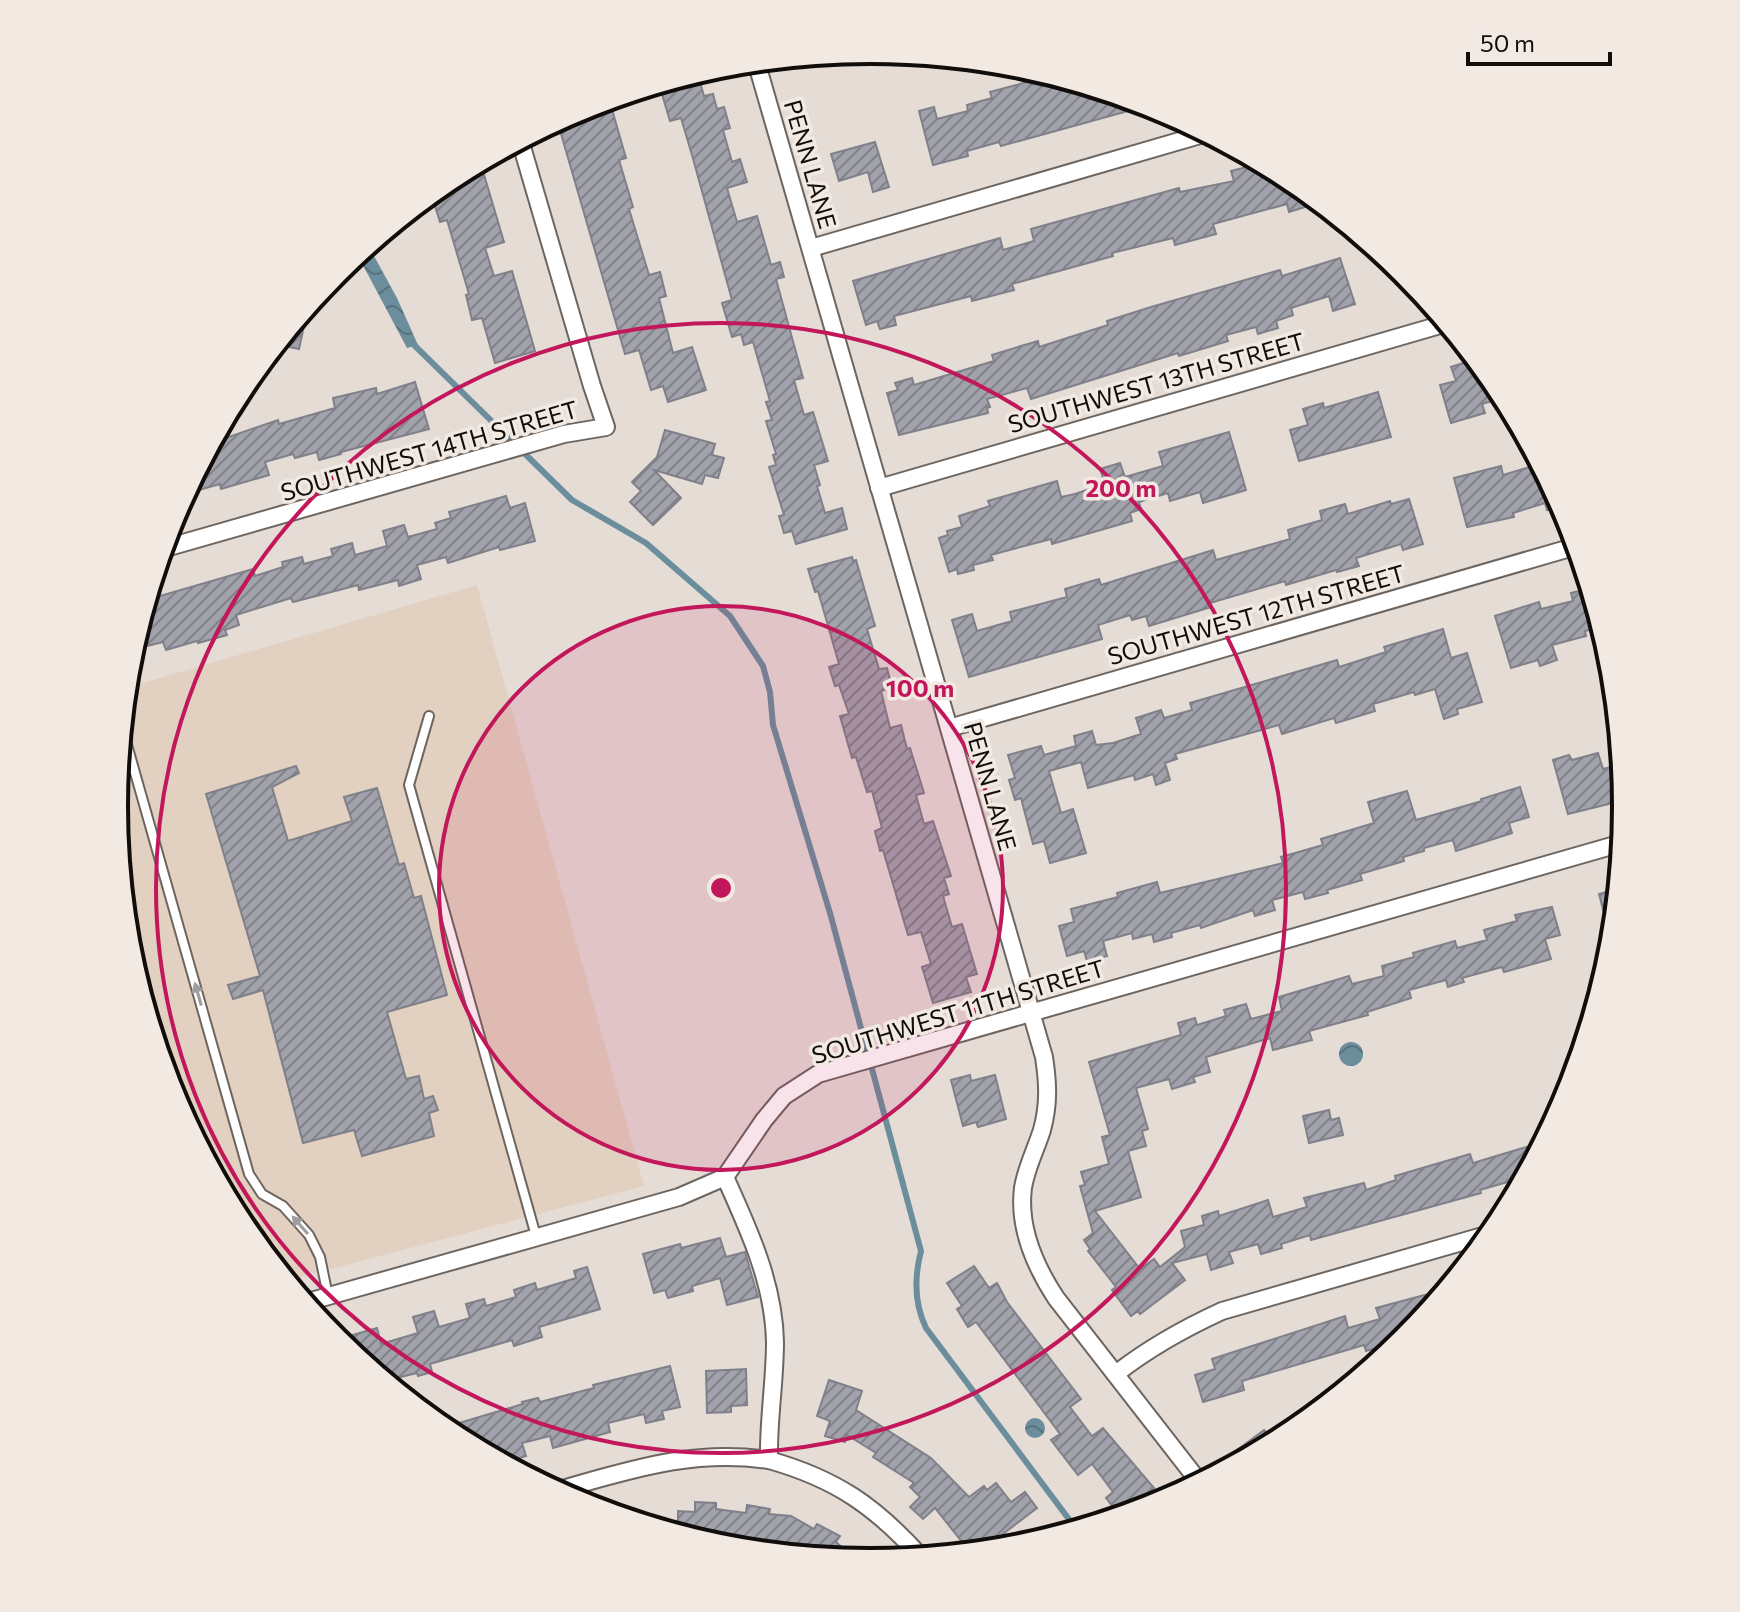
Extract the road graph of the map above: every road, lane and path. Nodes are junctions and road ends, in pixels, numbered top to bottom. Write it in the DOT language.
graph roads {
  1 [pos="759,72"];
  2 [pos="1191,138"];
  3 [pos="523,151"];
  4 [pos="811,248"];
  5 [pos="1436,326"];
  6 [pos="879,488"];
  7 [pos="175,545"];
  8 [pos="1566,549"];
  9 [pos="429,716"];
  10 [pos="949,728"];
  11 [pos="130,756"];
  12 [pos="1610,846"];
  13 [pos="1031,1013"];
  14 [pos="725,1177"];
  15 [pos="536,1236"];
  16 [pos="1470,1243"];
  17 [pos="328,1296"];
  18 [pos="316,1299"];
  19 [pos="1117,1373"];
  20 [pos="769,1460"];
  21 [pos="1193,1473"];
  22 [pos="574,1486"];
  23 [pos="911,1546"];
  1 -- 4 [label="street, PENN LANE"];
  2 -- 4 [label="street"];
  3 -- 7 [label="street, SOUTHWEST 14TH STREET"];
  4 -- 6 [label="street, PENN LANE"];
  5 -- 6 [label="street, SOUTHWEST 13TH STREET"];
  6 -- 10 [label="street, PENN LANE"];
  8 -- 10 [label="street, SOUTHWEST 12TH STREET"];
  9 -- 15 [label="lane"];
  10 -- 13 [label="street, PENN LANE"];
  17 -- 11 [label="lane, one-way"];
  12 -- 13 [label="street, SOUTHWEST 11TH STREET"];
  13 -- 14 [label="street, SOUTHWEST 11TH STREET"];
  13 -- 19 [label="street, PENN LANE"];
  14 -- 15 [label="street"];
  14 -- 20 [label="street"];
  15 -- 17 [label="street"];
  16 -- 19 [label="street"];
  17 -- 18 [label="street"];
  19 -- 21 [label="street, PENN LANE"];
  20 -- 22 [label="street"];
  20 -- 23 [label="street"];
}
